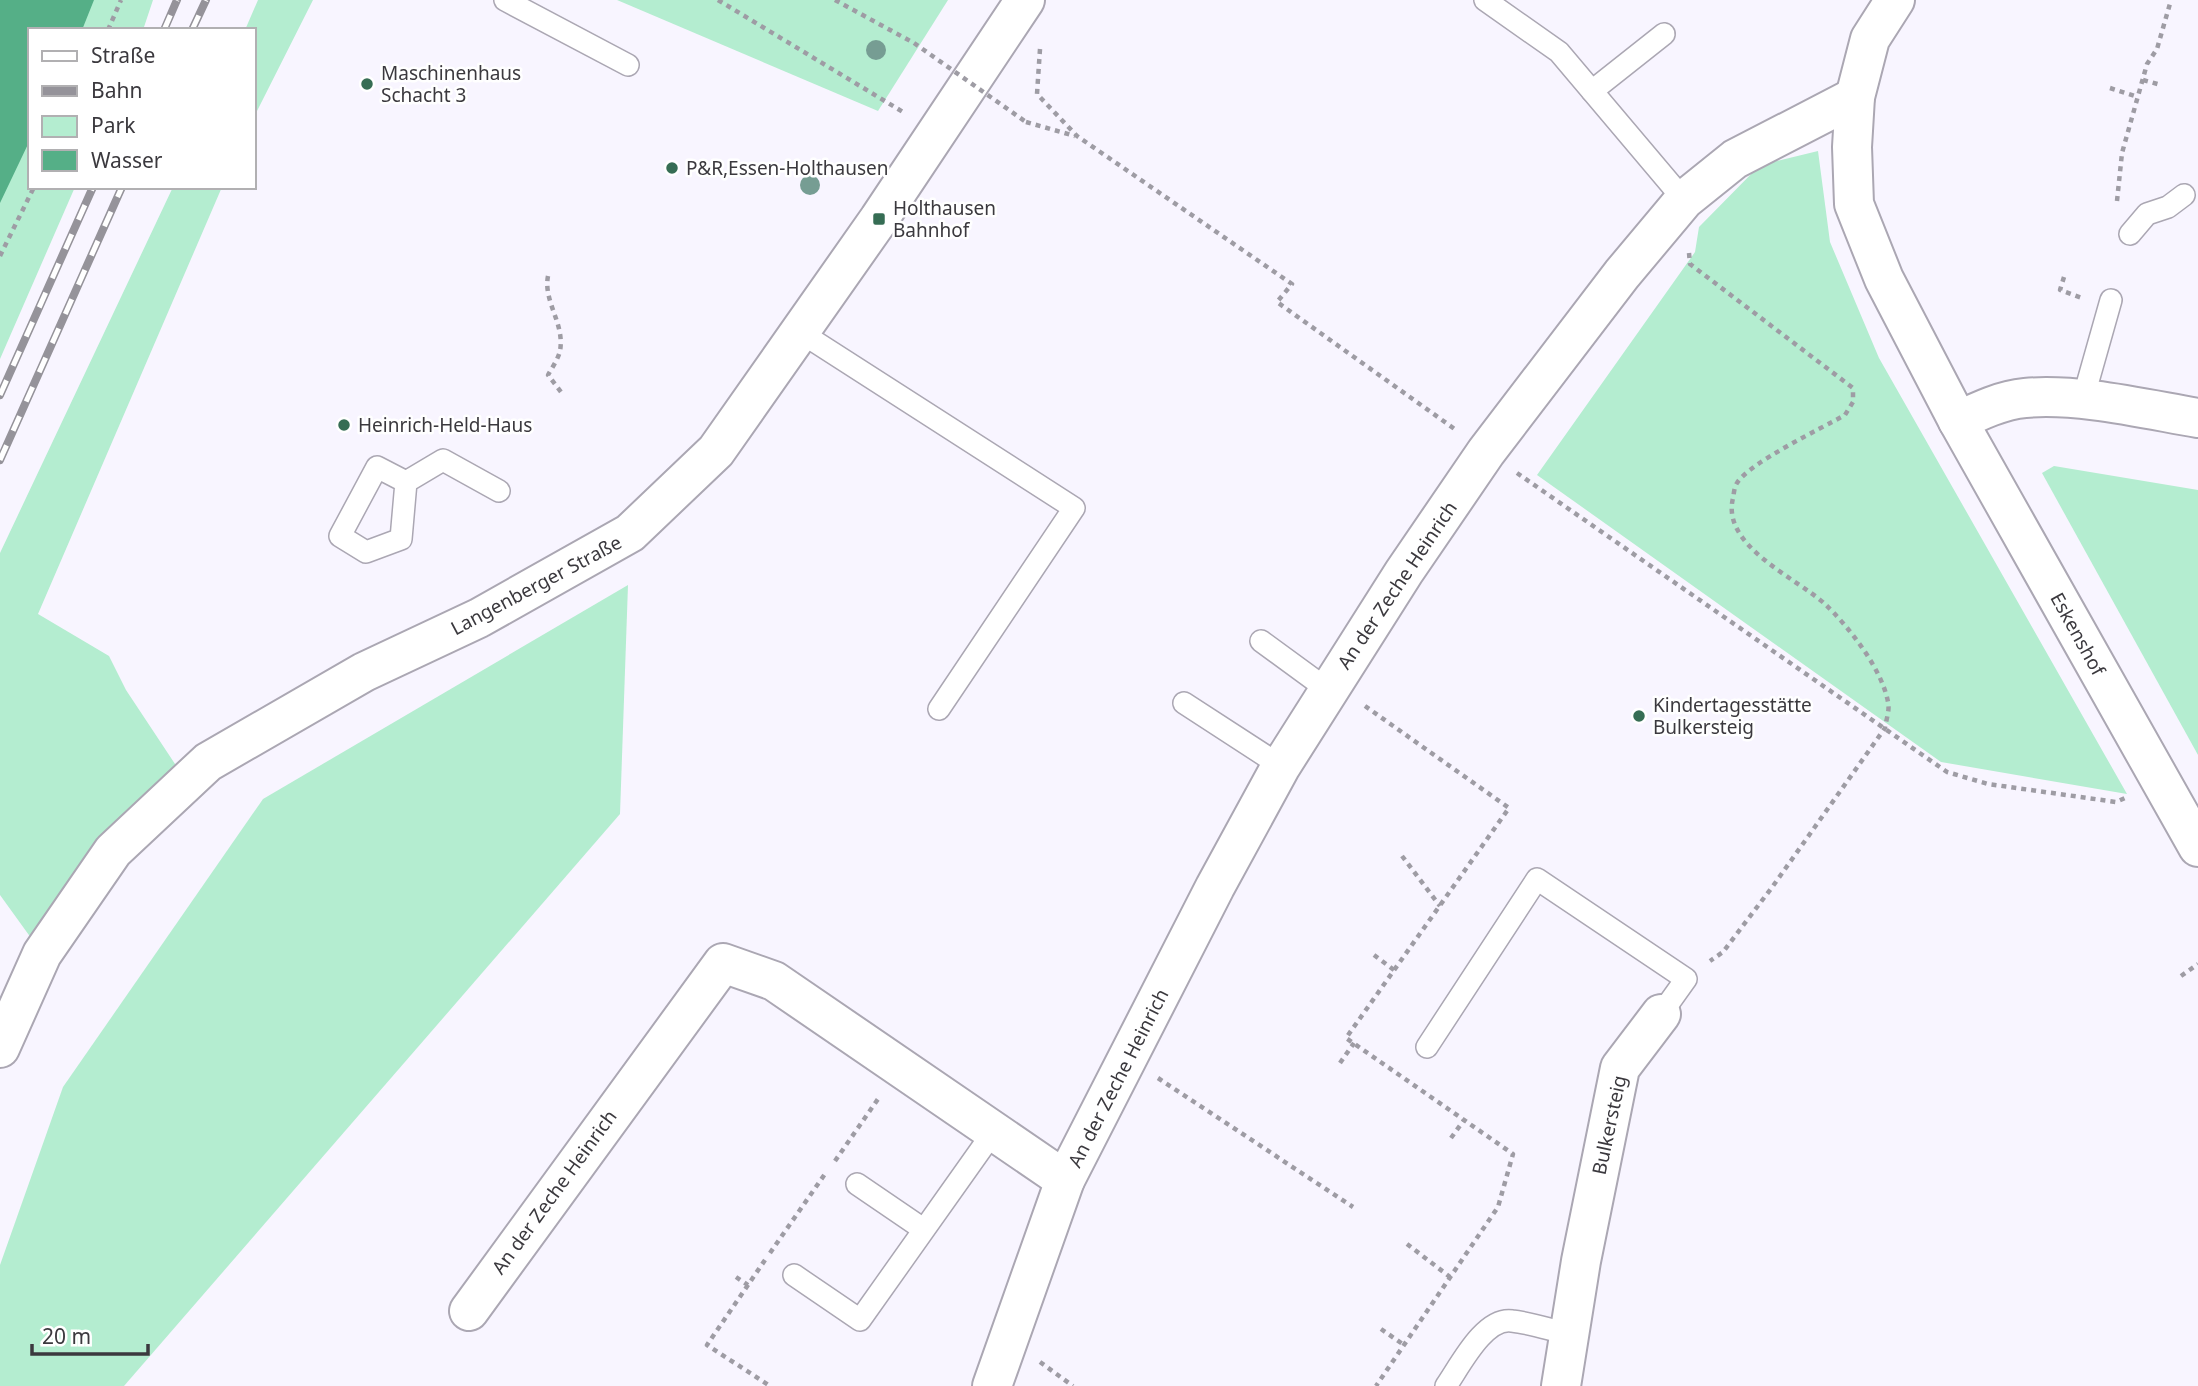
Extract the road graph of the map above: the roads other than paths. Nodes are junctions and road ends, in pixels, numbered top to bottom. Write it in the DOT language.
graph roads {
  1 [pos="505,0"];
  2 [pos="1025,0"];
  3 [pos="1485,0"];
  4 [pos="1895,0"];
  5 [pos="1664,34"];
  6 [pos="628,65"];
  7 [pos="1591,91"];
  8 [pos="1854,97"];
  9 [pos="2183,195"];
  10 [pos="1684,200"];
  11 [pos="2130,234"];
  12 [pos="2111,300"];
  13 [pos="800,332"];
  14 [pos="2082,399"];
  15 [pos="2198,418"];
  16 [pos="1958,421"];
  17 [pos="406,482"];
  18 [pos="499,491"];
  19 [pos="1261,641"];
  20 [pos="1328,690"];
  21 [pos="1185,703"];
  22 [pos="939,709"];
  23 [pos="1280,766"];
  24 [pos="2198,848"];
  25 [pos="1661,1014"];
  26 [pos="1427,1047"];
  27 [pos="0,1048"];
  28 [pos="994,1131"];
  29 [pos="1065,1180"];
  30 [pos="857,1184"];
  31 [pos="923,1229"];
  32 [pos="794,1275"];
  33 [pos="469,1311"];
  34 [pos="1570,1334"];
  35 [pos="992,1386"];
  36 [pos="1446,1386"];
  37 [pos="1561,1386"];
  1 -- 6 [label="lane"];
  2 -- 13 [label="street, Langenberger Straße"];
  3 -- 7 [label="lane"];
  4 -- 8 [label="street, Eskenshof"];
  5 -- 7 [label="lane"];
  7 -- 10 [label="lane"];
  8 -- 10 [label="street, An der Zeche Heinrich"];
  8 -- 16 [label="street, Eskenshof"];
  9 -- 11 [label="lane"];
  10 -- 20 [label="street, An der Zeche Heinrich"];
  12 -- 14 [label="lane"];
  13 -- 22 [label="lane"];
  13 -- 27 [label="street, Langenberger Straße"];
  14 -- 15 [label="street"];
  14 -- 16 [label="street"];
  16 -- 24 [label="street, Eskenshof"];
  17 -- 18 [label="lane"];
  19 -- 20 [label="lane"];
  20 -- 23 [label="street, An der Zeche Heinrich"];
  21 -- 23 [label="lane"];
  23 -- 29 [label="street, An der Zeche Heinrich"];
  25 -- 26 [label="lane, Bulkersteig"];
  25 -- 34 [label="street, Bulkersteig"];
  28 -- 29 [label="street, An der Zeche Heinrich"];
  28 -- 31 [label="lane"];
  28 -- 33 [label="street, An der Zeche Heinrich"];
  29 -- 35 [label="street, An der Zeche Heinrich"];
  30 -- 31 [label="lane"];
  31 -- 32 [label="lane"];
  34 -- 36 [label="lane"];
  34 -- 37 [label="street, Bulkersteig"];
}
